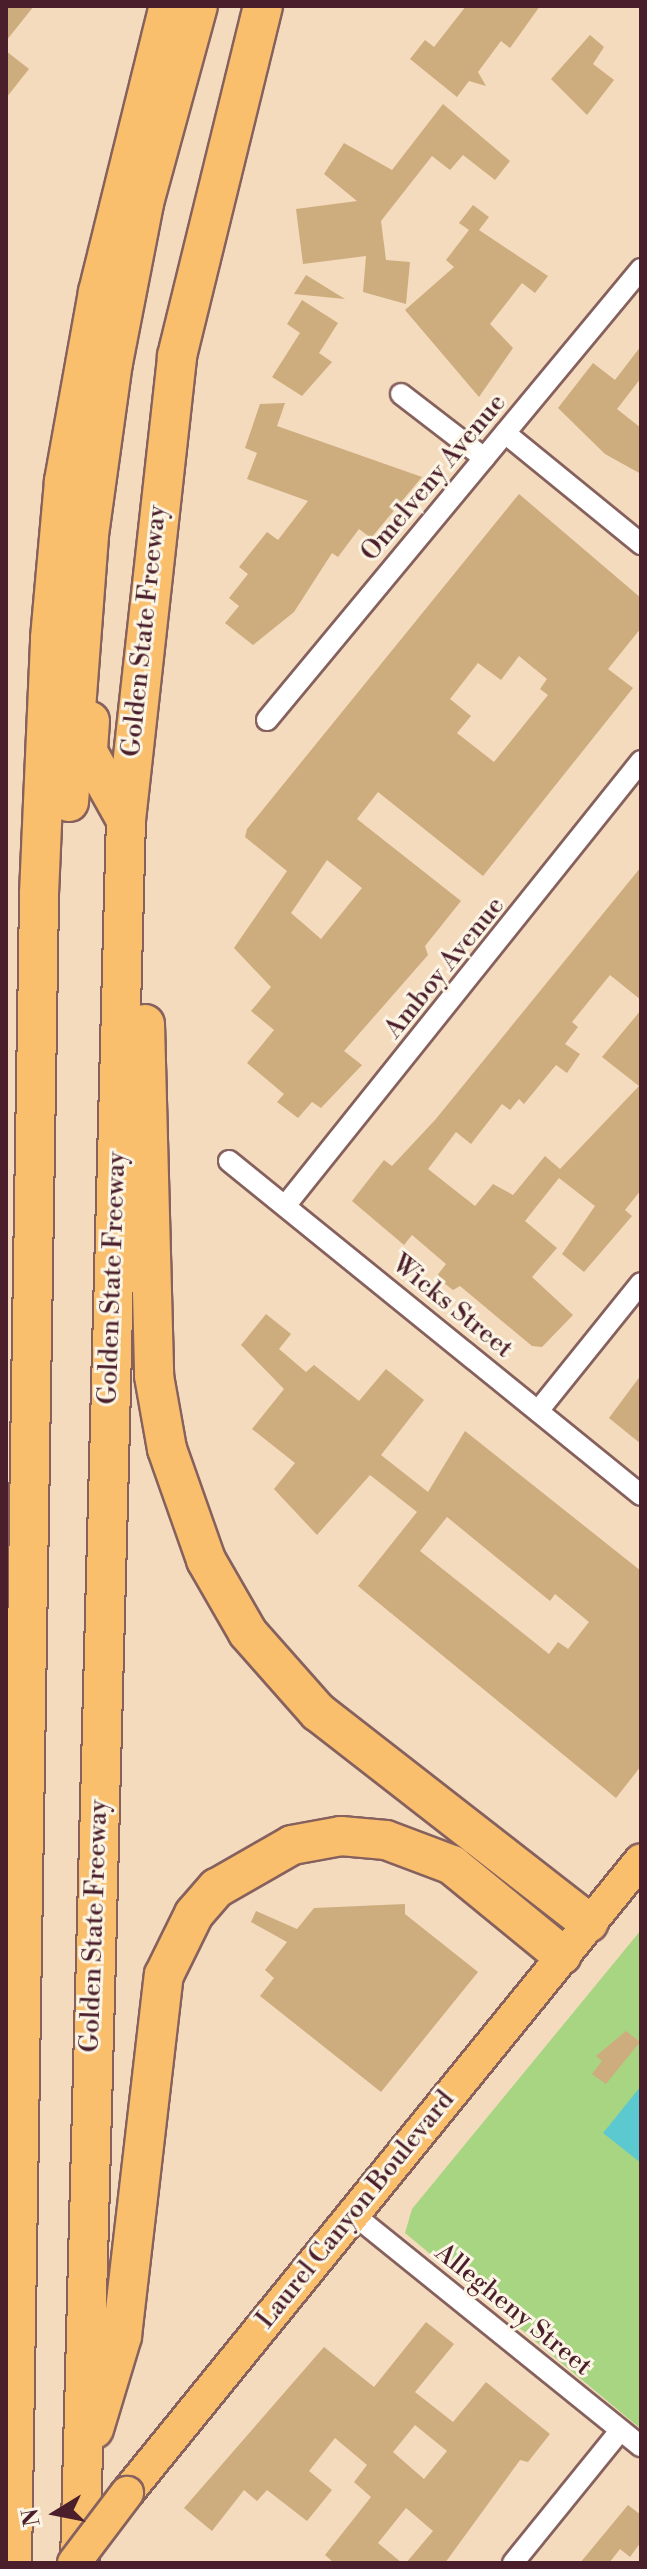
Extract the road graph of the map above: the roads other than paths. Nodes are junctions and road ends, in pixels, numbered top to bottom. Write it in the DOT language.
graph roads {
  1 [pos="169,6"];
  2 [pos="198,6"];
  3 [pos="213,6"];
  4 [pos="263,6"];
  5 [pos="641,269"];
  6 [pos="401,394"];
  7 [pos="505,433"];
  8 [pos="484,458"];
  9 [pos="641,544"];
  10 [pos="267,720"];
  11 [pos="641,761"];
  12 [pos="126,820"];
  13 [pos="39,894"];
  14 [pos="123,919"];
  15 [pos="229,1161"];
  16 [pos="285,1206"];
  17 [pos="641,1283"];
  18 [pos="32,1308"];
  19 [pos="6,1373"];
  20 [pos="538,1411"];
  21 [pos="641,1495"];
  22 [pos="641,1860"];
  23 [pos="589,1923"];
  24 [pos="562,1955"];
  25 [pos="353,2214"];
  26 [pos="620,2431"];
  27 [pos="641,2446"];
  28 [pos="79,2477"];
  29 [pos="12,2563"];
  30 [pos="77,2563"];
  31 [pos="513,2563"];
  1 -- 13 [label="highway"];
  2 -- 13 [label="highway"];
  3 -- 12 [label="highway"];
  4 -- 12 [label="highway, Golden State Freeway"];
  5 -- 7 [label="street, Omelveny Avenue"];
  6 -- 8 [label="street"];
  7 -- 8 [label="street, Omelveny Avenue"];
  7 -- 9 [label="street"];
  8 -- 10 [label="street, Omelveny Avenue"];
  11 -- 16 [label="street, Amboy Avenue"];
  12 -- 14 [label="highway, Golden State Freeway"];
  13 -- 18 [label="highway"];
  14 -- 23 [label="highway"];
  14 -- 28 [label="highway, Golden State Freeway"];
  15 -- 16 [label="street, Wicks Street"];
  16 -- 20 [label="street, Wicks Street"];
  17 -- 20 [label="street"];
  18 -- 19 [label="highway"];
  18 -- 29 [label="highway"];
  20 -- 21 [label="street, Wicks Street"];
  22 -- 23 [label="main road, Laurel Canyon Boulevard"];
  23 -- 24 [label="main road, Laurel Canyon Boulevard"];
  24 -- 25 [label="main road, Laurel Canyon Boulevard"];
  24 -- 28 [label="highway"];
  25 -- 26 [label="street, Allegheny Street"];
  25 -- 30 [label="main road, Laurel Canyon Boulevard, bridge"];
  26 -- 27 [label="street, Allegheny Street"];
  26 -- 31 [label="street"];
  28 -- 30 [label="highway, Golden State Freeway"];
}
